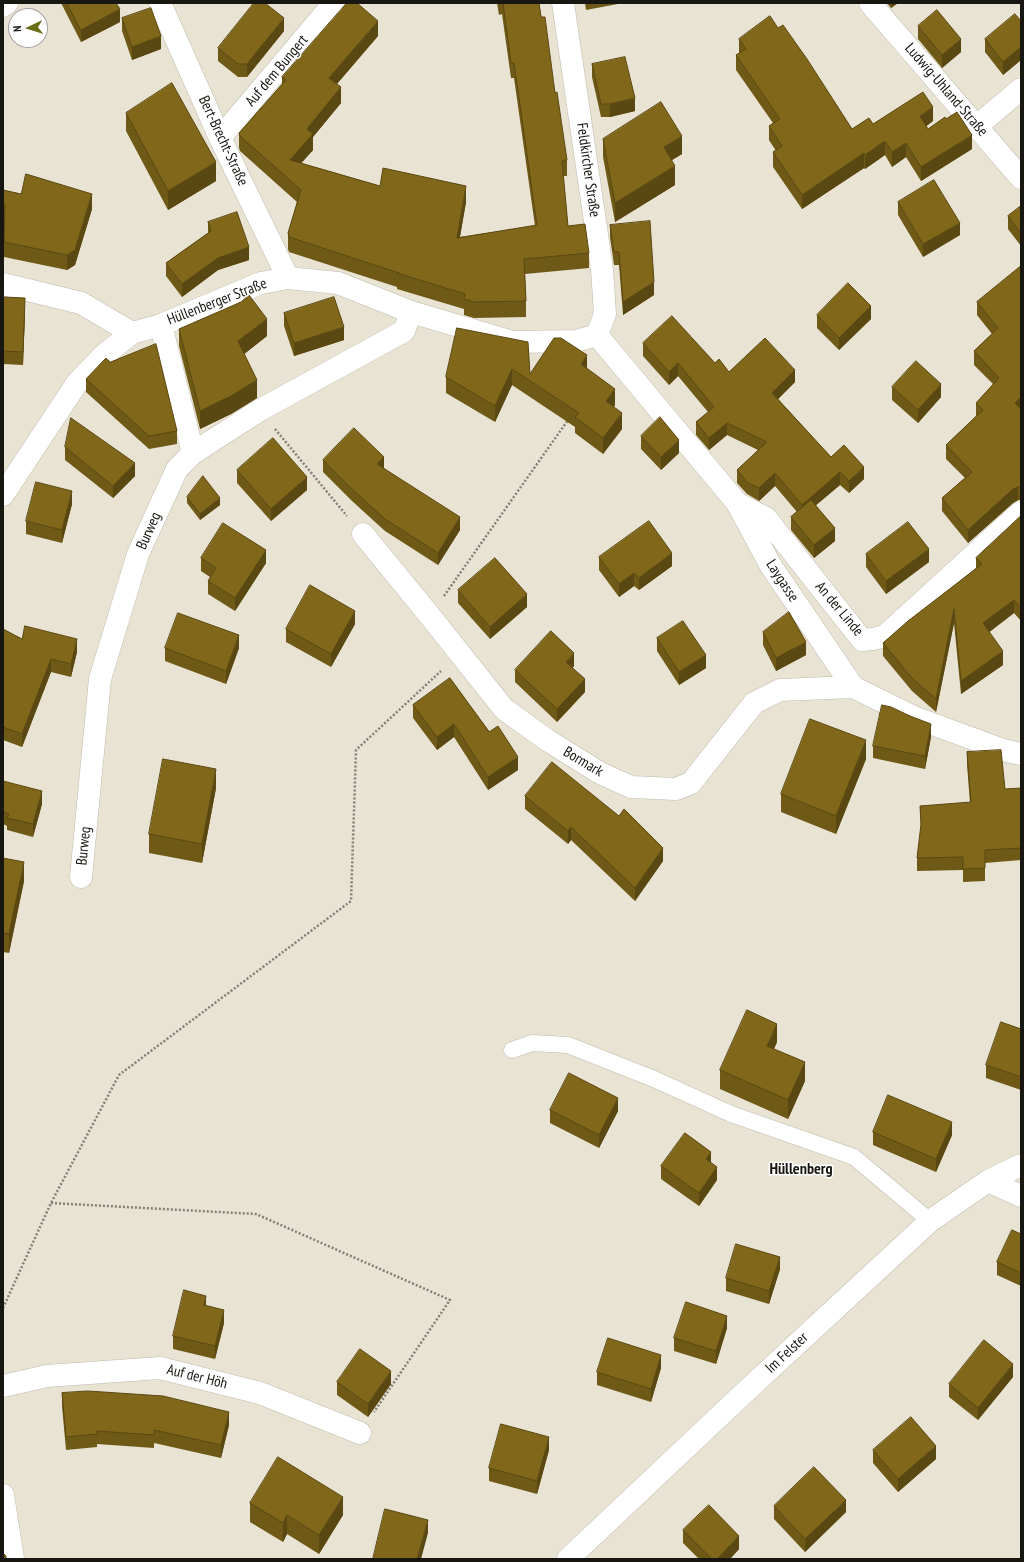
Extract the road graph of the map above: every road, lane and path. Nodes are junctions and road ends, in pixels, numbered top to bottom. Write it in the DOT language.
graph roads {
  1 [pos="7,3"];
  2 [pos="160,3"];
  3 [pos="334,3"];
  4 [pos="563,3"];
  5 [pos="870,3"];
  6 [pos="3,6"];
  7 [pos="1021,89"];
  8 [pos="977,126"];
  9 [pos="220,138"];
  10 [pos="1021,178"];
  11 [pos="288,278"];
  12 [pos="3,284"];
  13 [pos="411,312"];
  14 [pos="161,324"];
  15 [pos="132,333"];
  16 [pos="597,335"];
  17 [pos="260,410"];
  18 [pos="572,415"];
  19 [pos="193,453"];
  20 [pos="3,495"];
  21 [pos="737,503"];
  22 [pos="1021,512"];
  23 [pos="363,534"];
  24 [pos="430,616"];
  25 [pos="460,654"];
  26 [pos="853,687"];
  27 [pos="1021,754"];
  28 [pos="81,877"];
  29 [pos="512,1050"];
  30 [pos="1021,1165"];
  31 [pos="988,1182"];
  32 [pos="1021,1196"];
  33 [pos="51,1203"];
  34 [pos="930,1221"];
  35 [pos="3,1308"];
  36 [pos="3,1386"];
  37 [pos="360,1433"];
  38 [pos="3,1495"];
  39 [pos="13,1559"];
  40 [pos="568,1559"];
  1 -- 6 [label="street"];
  2 -- 9 [label="street, Bert-Brecht-Straße"];
  3 -- 9 [label="street, Auf dem Bungert"];
  4 -- 16 [label="street, Feldkircher Straße"];
  5 -- 8 [label="street, Ludwig-Uhland-Straße"];
  7 -- 8 [label="street"];
  8 -- 10 [label="street, Ludwig-Uhland-Straße"];
  9 -- 11 [label="street, Bert-Brecht-Straße"];
  11 -- 13 [label="street, Hüllenberger Straße"];
  11 -- 14 [label="street, Hüllenberger Straße"];
  12 -- 15 [label="street"];
  13 -- 16 [label="street, Hüllenberger Straße"];
  13 -- 17 [label="street, Burweg"];
  14 -- 15 [label="street, Hüllenberger Straße"];
  14 -- 19 [label="street"];
  15 -- 20 [label="street, Hüllenberger Straße"];
  16 -- 21 [label="street, Laygasse"];
  17 -- 19 [label="street, Burweg"];
  17 -- 23 [label="path"];
  18 -- 24 [label="path"];
  19 -- 28 [label="street, Burweg"];
  21 -- 22 [label="street, An der Linde"];
  21 -- 26 [label="street, Laygasse"];
  23 -- 24 [label="street, Bormark"];
  24 -- 25 [label="street, Bormark"];
  25 -- 26 [label="street, Bormark"];
  25 -- 33 [label="path"];
  26 -- 27 [label="street, Laygasse"];
  29 -- 34 [label="lane"];
  30 -- 31 [label="street, Im Felster"];
  31 -- 32 [label="street"];
  31 -- 34 [label="street, Im Felster"];
  33 -- 35 [label="path"];
  33 -- 37 [label="path"];
  34 -- 40 [label="street, Im Felster"];
  36 -- 37 [label="street, Auf der Höh"];
  38 -- 39 [label="street"];
}
